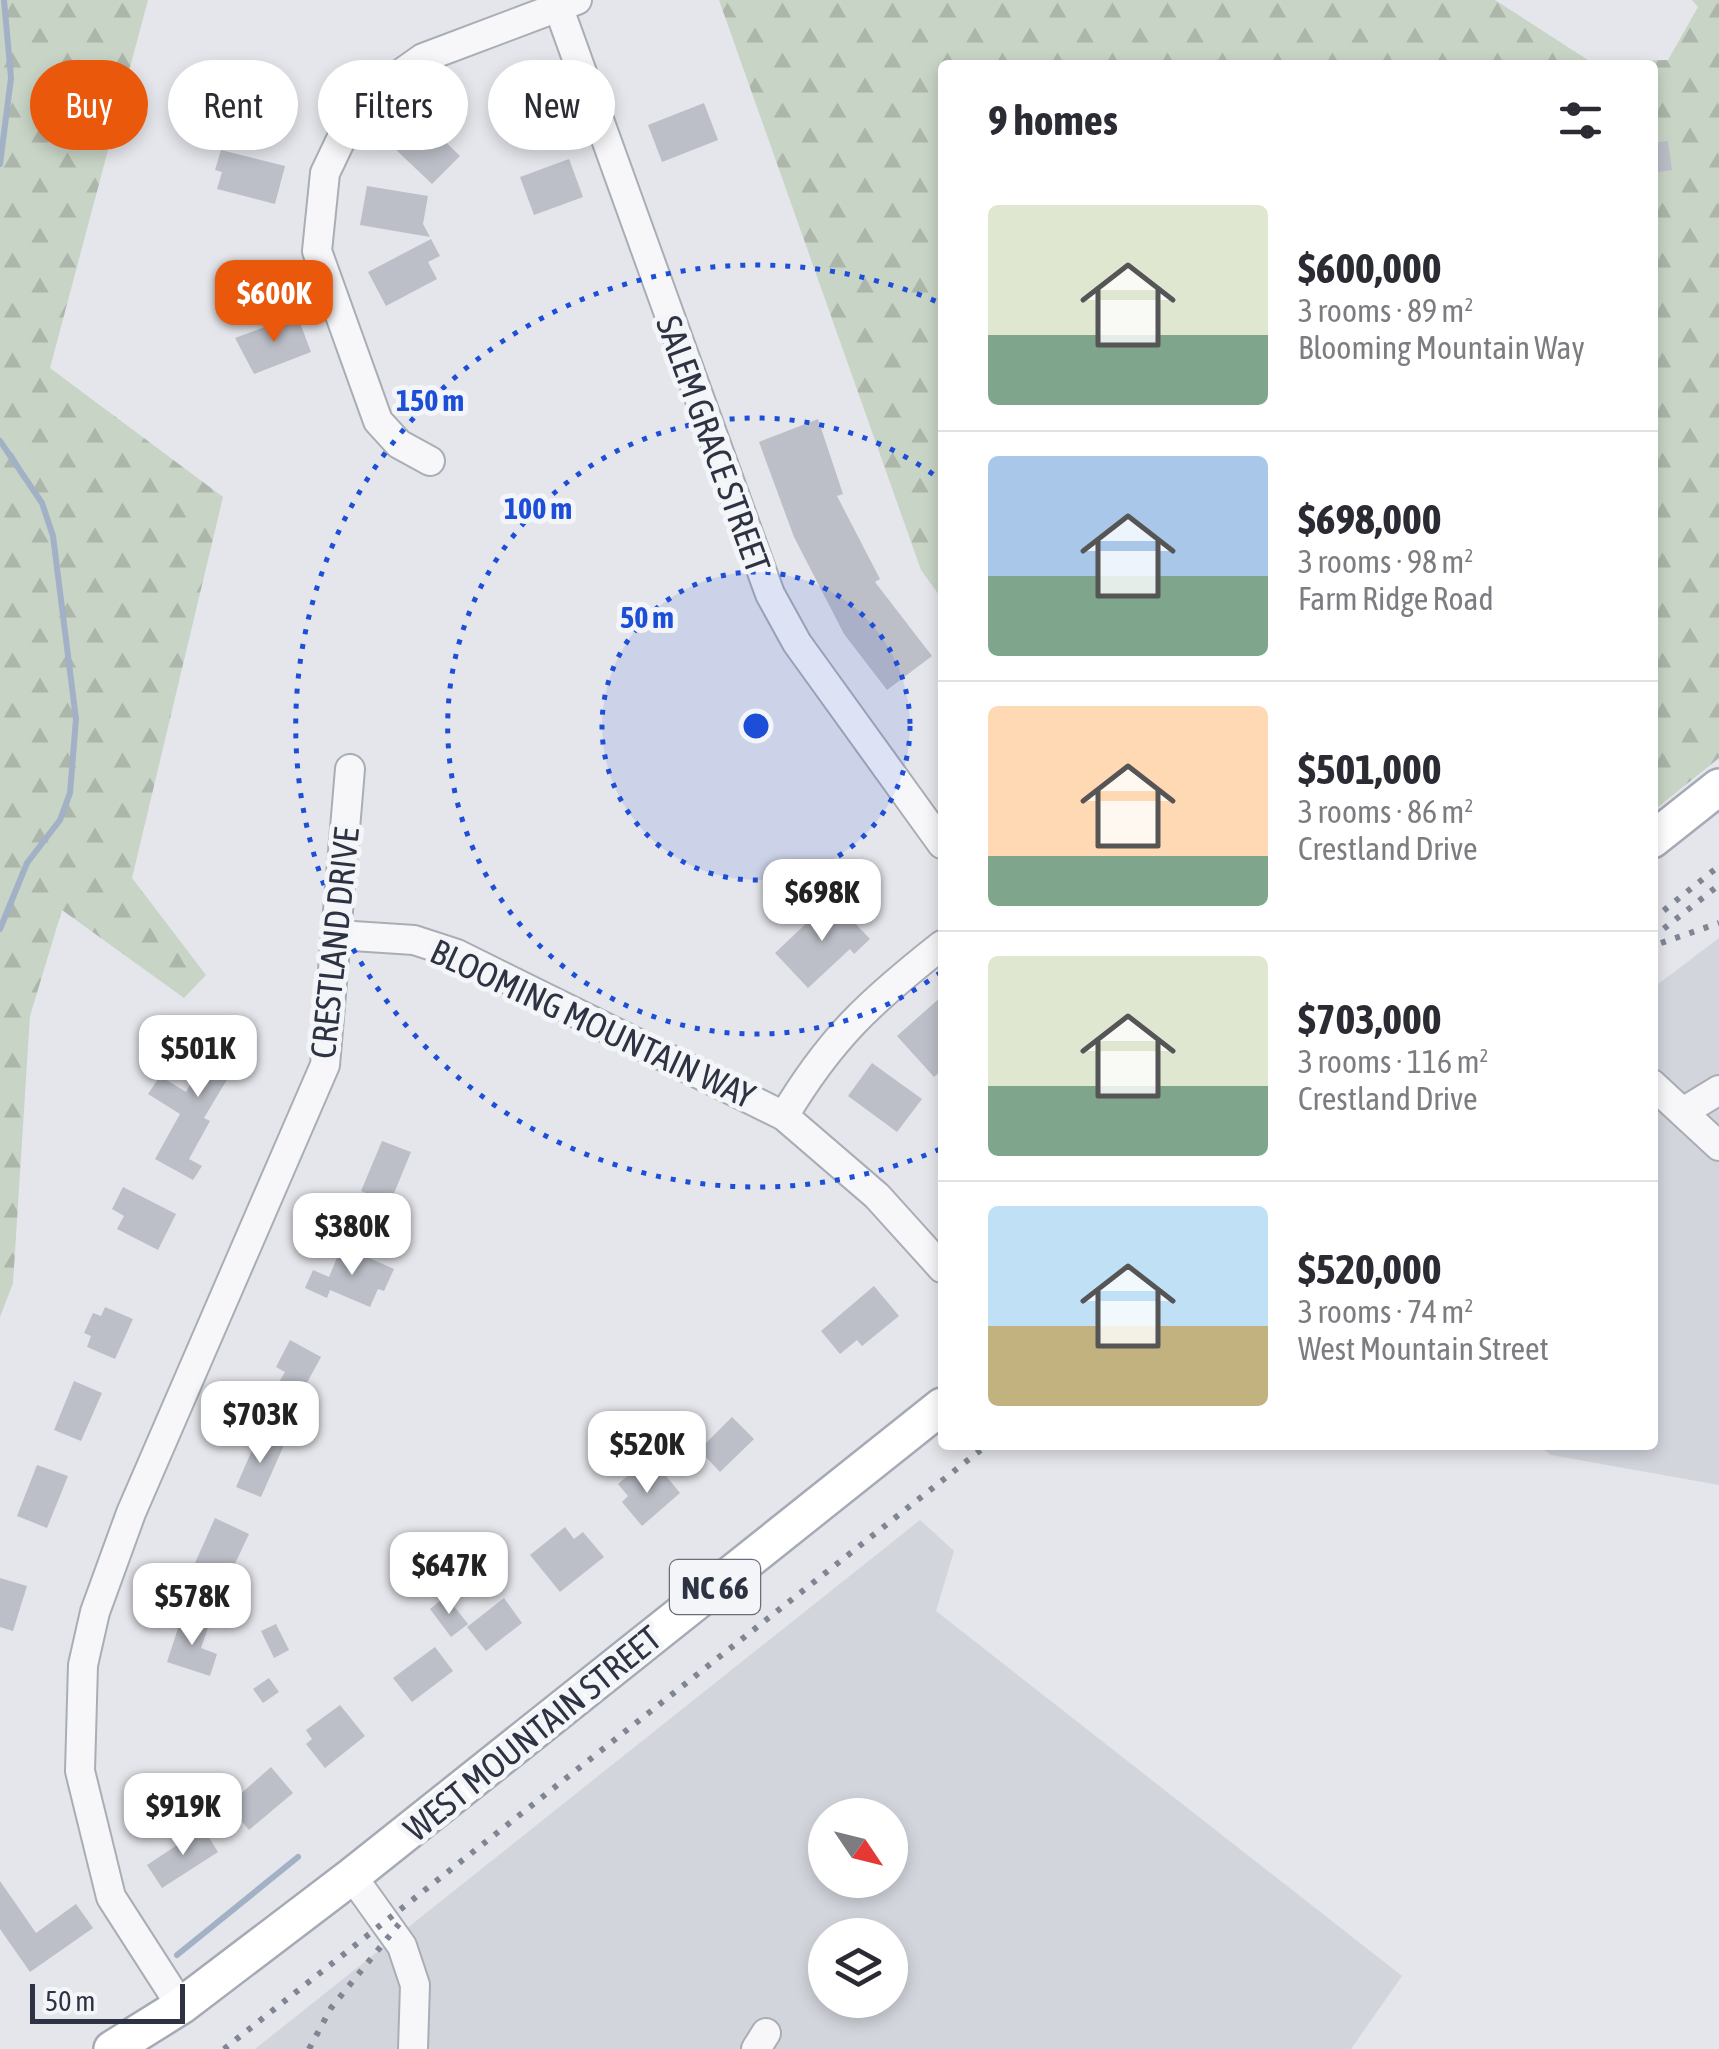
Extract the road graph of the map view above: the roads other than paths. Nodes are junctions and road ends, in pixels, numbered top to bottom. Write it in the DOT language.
graph roads {
  1 [pos="568,3"];
  2 [pos="430,460"];
  3 [pos="350,768"];
  4 [pos="1719,788"];
  5 [pos="1658,835"];
  6 [pos="938,838"];
  7 [pos="338,935"];
  8 [pos="938,948"];
  9 [pos="1658,1089"];
  10 [pos="1719,1090"];
  11 [pos="1683,1112"];
  12 [pos="784,1116"];
  13 [pos="1719,1146"];
  14 [pos="938,1264"];
  15 [pos="938,1409"];
  16 [pos="352,1876"];
  17 [pos="181,2006"];
  18 [pos="112,2049"];
  19 [pos="413,2049"];
  1 -- 2 [label="street"];
  1 -- 6 [label="street, SALEM GRACE STREET"];
  3 -- 7 [label="street, CRESTLAND DRIVE"];
  4 -- 5 [label="main road"];
  7 -- 12 [label="street, BLOOMING MOUNTAIN WAY"];
  7 -- 17 [label="street, CRESTLAND DRIVE"];
  8 -- 12 [label="street"];
  9 -- 11 [label="street"];
  10 -- 11 [label="street"];
  11 -- 13 [label="street"];
  12 -- 14 [label="street, BLOOMING MOUNTAIN WAY"];
  15 -- 16 [label="main road, WEST MOUNTAIN STREET / NC 66"];
  16 -- 17 [label="main road, WEST MOUNTAIN STREET / NC 66"];
  16 -- 19 [label="street"];
  17 -- 18 [label="main road, WEST MOUNTAIN STREET / NC 66"];
}
